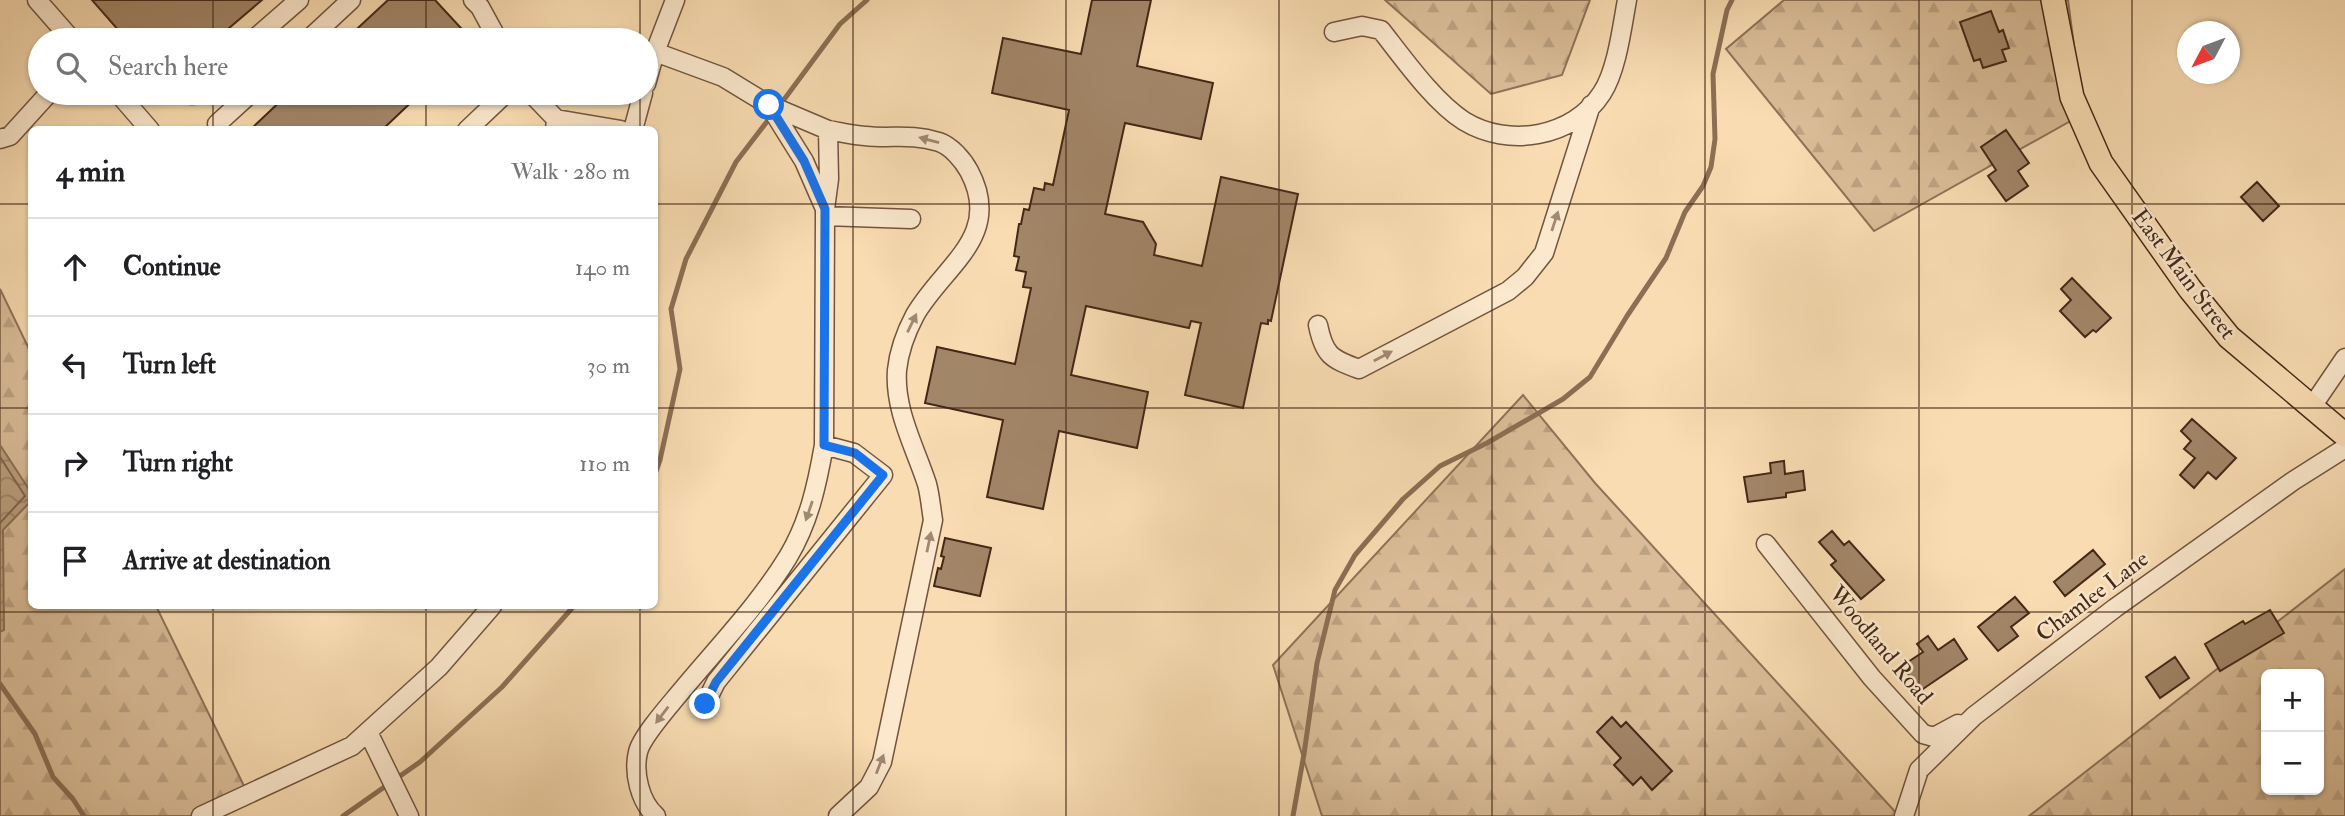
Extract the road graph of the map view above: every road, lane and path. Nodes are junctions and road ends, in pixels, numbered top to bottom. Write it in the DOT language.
graph roads {
  1 [pos="37,0"];
  2 [pos="299,0"];
  3 [pos="351,0"];
  4 [pos="473,0"];
  5 [pos="675,0"];
  6 [pos="1627,0"];
  7 [pos="2040,0"];
  8 [pos="2053,0"];
  9 [pos="62,28"];
  10 [pos="267,28"];
  11 [pos="320,28"];
  12 [pos="491,28"];
  13 [pos="1334,32"];
  14 [pos="658,44"];
  15 [pos="658,53"];
  16 [pos="2068,80"];
  17 [pos="38,105"];
  18 [pos="128,105"];
  19 [pos="238,105"];
  20 [pos="493,105"];
  21 [pos="540,105"];
  22 [pos="640,105"];
  23 [pos="769,105"];
  24 [pos="1591,105"];
  25 [pos="217,124"];
  26 [pos="555,124"];
  27 [pos="147,126"];
  28 [pos="471,126"];
  29 [pos="577,126"];
  30 [pos="634,126"];
  31 [pos="828,130"];
  32 [pos="0,139"];
  33 [pos="825,212"];
  34 [pos="911,219"];
  35 [pos="1318,326"];
  36 [pos="2345,358"];
  37 [pos="2311,408"];
  38 [pos="2345,435"];
  39 [pos="824,445"];
  40 [pos="2345,449"];
  41 [pos="1766,544"];
  42 [pos="489,609"];
  43 [pos="705,704"];
  44 [pos="1974,716"];
  45 [pos="368,733"];
  46 [pos="201,816"];
  47 [pos="409,816"];
  48 [pos="656,816"];
  49 [pos="838,816"];
  50 [pos="1904,816"];
  1 -- 9 [label="street"];
  2 -- 10 [label="street"];
  3 -- 11 [label="street"];
  4 -- 12 [label="street"];
  5 -- 14 [label="street"];
  6 -- 24 [label="street"];
  7 -- 16 [label="main road, East Main Street"];
  8 -- 16 [label="main road, East Main Street"];
  13 -- 24 [label="street"];
  15 -- 23 [label="street"];
  16 -- 37 [label="main road, East Main Street"];
  17 -- 32 [label="street"];
  18 -- 27 [label="street"];
  19 -- 25 [label="street"];
  20 -- 28 [label="street"];
  21 -- 26 [label="street"];
  22 -- 30 [label="street"];
  23 -- 31 [label="street"];
  23 -- 33 [label="street"];
  35 -- 24 [label="street, one-way"];
  26 -- 29 [label="street"];
  31 -- 33 [label="street"];
  49 -- 31 [label="street, one-way"];
  33 -- 34 [label="street"];
  33 -- 39 [label="street"];
  36 -- 37 [label="street"];
  37 -- 38 [label="main road, East Main Street"];
  39 -- 43 [label="street"];
  39 -- 48 [label="street, one-way"];
  40 -- 44 [label="street, Chamlee Lane"];
  41 -- 44 [label="street, Woodland Road"];
  42 -- 45 [label="street"];
  44 -- 50 [label="street, Chamlee Lane"];
  45 -- 46 [label="street"];
  45 -- 47 [label="street"];
}
